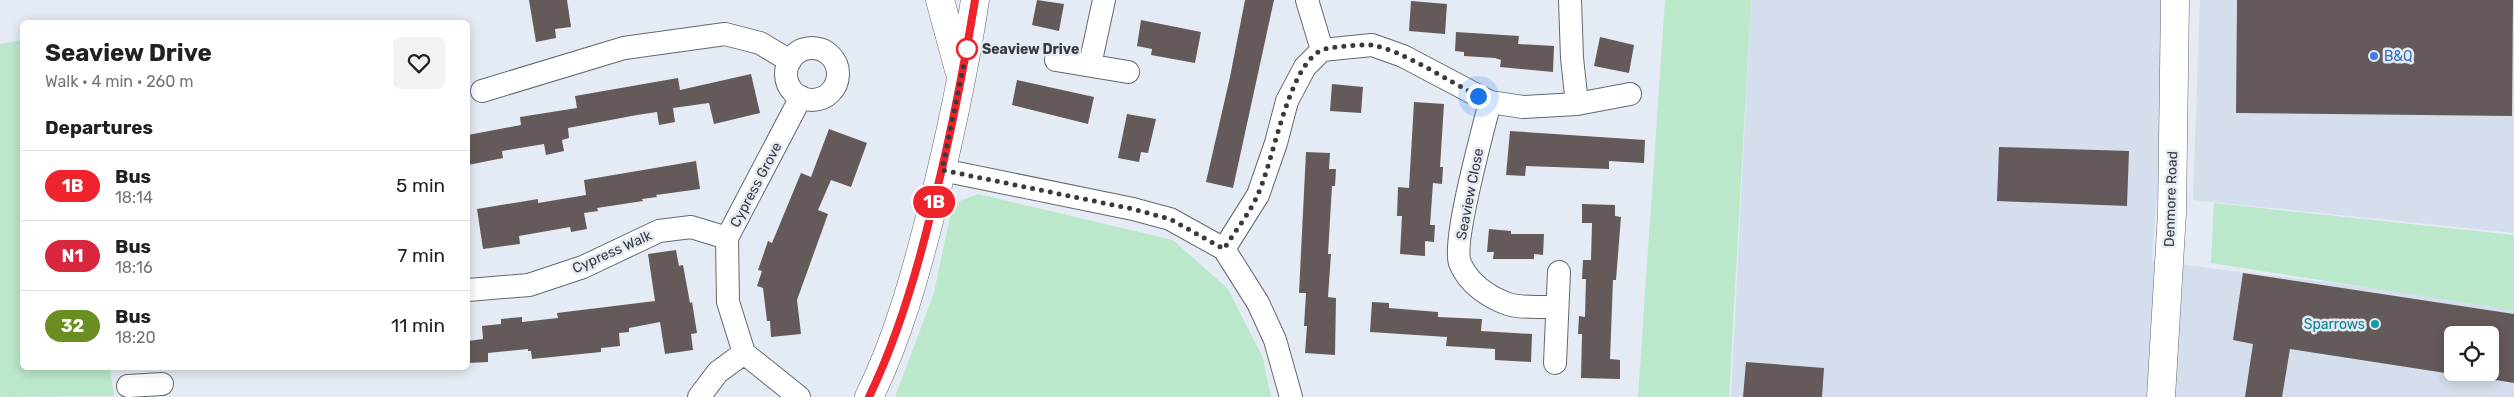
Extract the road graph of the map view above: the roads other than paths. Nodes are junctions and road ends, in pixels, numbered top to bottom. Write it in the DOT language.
graph roads {
  1 [pos="940,0"];
  2 [pos="974,0"];
  3 [pos="1104,0"];
  4 [pos="1307,0"];
  5 [pos="1570,0"];
  6 [pos="2175,0"];
  7 [pos="1322,50"];
  8 [pos="1056,60"];
  9 [pos="790,61"];
  10 [pos="1090,64"];
  11 [pos="1128,72"];
  12 [pos="962,81"];
  13 [pos="482,92"];
  14 [pos="1630,94"];
  15 [pos="801,98"];
  16 [pos="1490,102"];
  17 [pos="1577,104"];
  18 [pos="942,170"];
  19 [pos="727,238"];
  20 [pos="1224,249"];
  21 [pos="1559,272"];
  22 [pos="470,290"];
  23 [pos="1557,307"];
  24 [pos="744,353"];
  25 [pos="1555,363"];
  26 [pos="163,383"];
  27 [pos="128,386"];
  28 [pos="699,397"];
  29 [pos="799,397"];
  30 [pos="869,397"];
  31 [pos="1291,397"];
  32 [pos="2161,397"];
  1 -- 12 [label="street"];
  2 -- 12 [label="street"];
  3 -- 10 [label="street"];
  4 -- 7 [label="street"];
  5 -- 17 [label="street"];
  6 -- 32 [label="street, Denmore Road"];
  7 -- 16 [label="street"];
  7 -- 20 [label="street"];
  8 -- 10 [label="street"];
  9 -- 13 [label="street"];
  9 -- 15 [label="street"];
  9 -- 15 [label="street"];
  10 -- 11 [label="street"];
  12 -- 18 [label="street"];
  14 -- 17 [label="street"];
  15 -- 19 [label="street, Cypress Grove"];
  16 -- 17 [label="street"];
  16 -- 23 [label="street, Seaview Close"];
  18 -- 20 [label="street"];
  18 -- 30 [label="street"];
  19 -- 22 [label="street, Cypress Walk"];
  19 -- 24 [label="street, Cypress Grove"];
  20 -- 31 [label="street"];
  21 -- 23 [label="street"];
  23 -- 25 [label="street"];
  24 -- 28 [label="street"];
  24 -- 29 [label="street"];
  26 -- 27 [label="street"];
}
